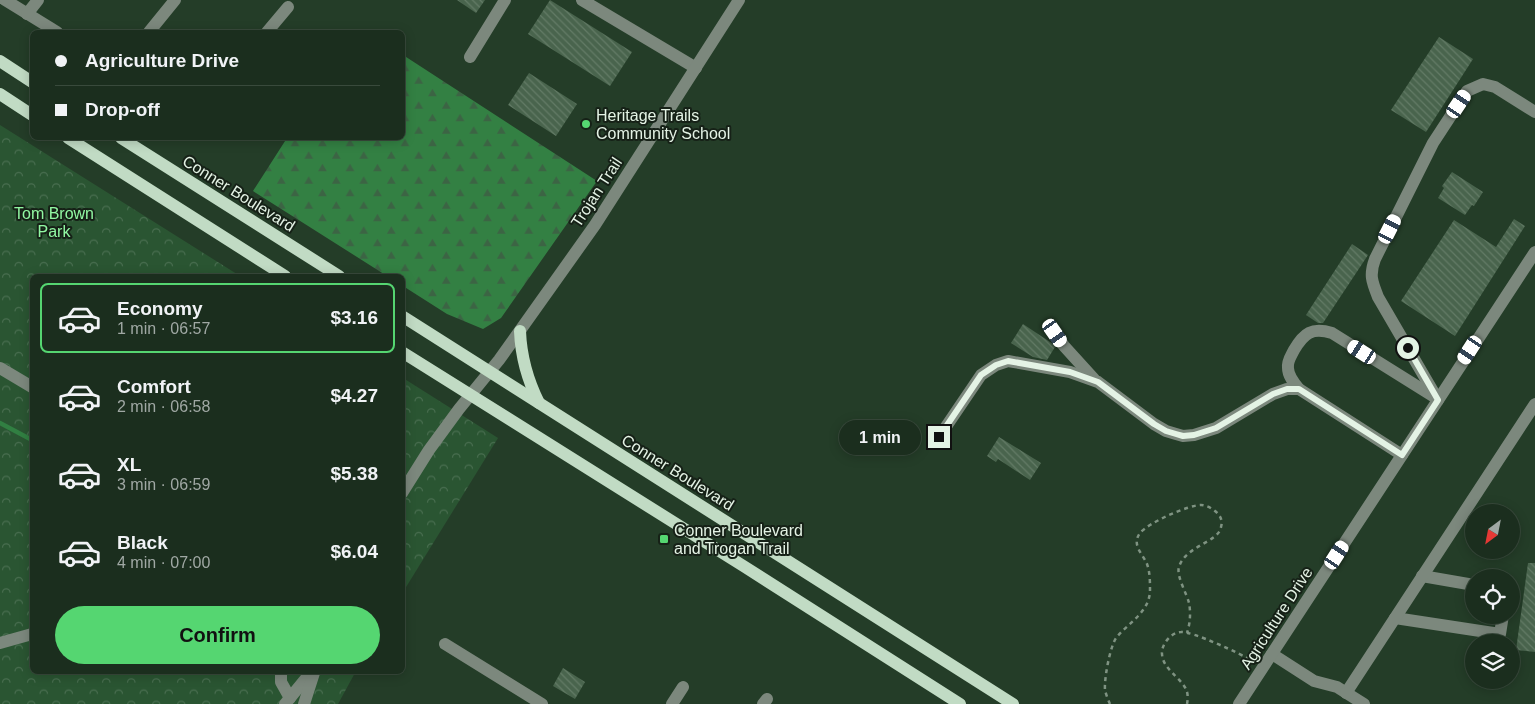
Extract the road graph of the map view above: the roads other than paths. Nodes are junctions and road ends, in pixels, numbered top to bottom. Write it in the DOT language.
graph roads {
  1 [pos="5,0"];
  2 [pos="38,0"];
  3 [pos="175,0"];
  4 [pos="505,0"];
  5 [pos="582,0"];
  6 [pos="739,0"];
  7 [pos="288,7"];
  8 [pos="27,14"];
  9 [pos="54,30"];
  10 [pos="151,30"];
  11 [pos="269,30"];
  12 [pos="470,58"];
  13 [pos="0,61"];
  14 [pos="696,68"];
  15 [pos="30,81"];
  16 [pos="0,94"];
  17 [pos="1535,112"];
  18 [pos="30,114"];
  19 [pos="71,140"];
  20 [pos="124,140"];
  21 [pos="1535,252"];
  22 [pos="282,274"];
  23 [pos="337,274"];
  24 [pos="405,318"];
  25 [pos="520,331"];
  26 [pos="1055,333"];
  27 [pos="405,354"];
  28 [pos="0,368"];
  29 [pos="490,372"];
  30 [pos="1098,382"];
  31 [pos="30,387"];
  32 [pos="1299,389"];
  33 [pos="470,395"];
  34 [pos="1438,400"];
  35 [pos="539,403"];
  36 [pos="1535,404"];
  37 [pos="939,437"];
  38 [pos="1402,455"];
  39 [pos="405,488"];
  40 [pos="1422,576"];
  41 [pos="1465,583"];
  42 [pos="1395,618"];
  43 [pos="1502,624"];
  44 [pos="30,635"];
  45 [pos="0,643"];
  46 [pos="445,644"];
  47 [pos="1272,654"];
  48 [pos="281,674"];
  49 [pos="310,674"];
  50 [pos="312,674"];
  51 [pos="683,687"];
  52 [pos="1346,692"];
  53 [pos="287,701"];
  54 [pos="304,704"];
  55 [pos="542,704"];
  56 [pos="672,704"];
  57 [pos="960,704"];
  58 [pos="1013,704"];
  59 [pos="1239,704"];
  60 [pos="1364,704"];
  1 -- 8 [label="street"];
  2 -- 8 [label="street"];
  3 -- 10 [label="street"];
  4 -- 12 [label="street"];
  5 -- 14 [label="street"];
  6 -- 14 [label="street, Trojan Trail"];
  7 -- 11 [label="street"];
  8 -- 9 [label="street"];
  13 -- 15 [label="main road"];
  14 -- 25 [label="street, Trojan Trail"];
  16 -- 18 [label="main road"];
  17 -- 34 [label="street"];
  19 -- 22 [label="main road"];
  20 -- 23 [label="main road, Conner Boulevard"];
  21 -- 34 [label="street, Agriculture Drive"];
  24 -- 29 [label="main road, Conner Boulevard"];
  25 -- 29 [label="street, Trojan Trail"];
  25 -- 35 [label="main road"];
  26 -- 30 [label="street"];
  27 -- 33 [label="main road"];
  28 -- 31 [label="street"];
  29 -- 33 [label="street, Trojan Trail"];
  29 -- 35 [label="main road, Conner Boulevard"];
  30 -- 32 [label="street"];
  30 -- 37 [label="street"];
  32 -- 34 [label="street"];
  32 -- 38 [label="street"];
  33 -- 39 [label="street, Trojan Trail"];
  33 -- 57 [label="main road"];
  34 -- 38 [label="street, Agriculture Drive"];
  35 -- 58 [label="main road, Conner Boulevard"];
  36 -- 40 [label="street"];
  38 -- 47 [label="street, Agriculture Drive"];
  40 -- 41 [label="street"];
  40 -- 42 [label="street"];
  42 -- 43 [label="street"];
  42 -- 52 [label="street"];
  44 -- 45 [label="street"];
  46 -- 55 [label="street"];
  47 -- 52 [label="street"];
  47 -- 59 [label="street, Agriculture Drive"];
  48 -- 53 [label="street"];
  49 -- 53 [label="street"];
  50 -- 54 [label="street"];
  51 -- 56 [label="street"];
  52 -- 60 [label="street"];
}
